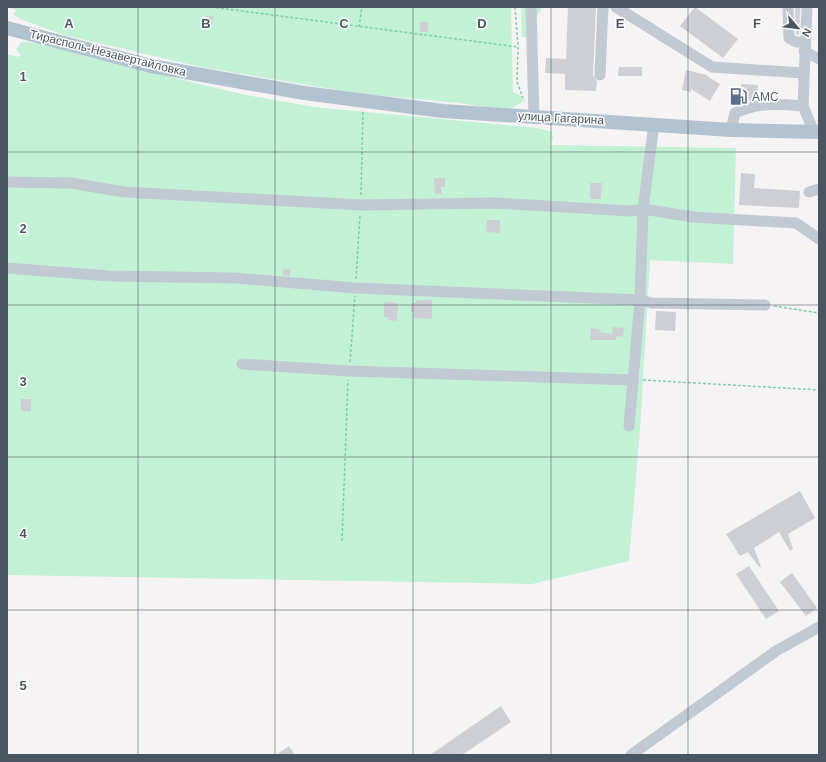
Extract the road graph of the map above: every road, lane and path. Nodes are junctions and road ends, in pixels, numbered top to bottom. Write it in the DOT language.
graph roads {
  1 [pos="211,7"];
  2 [pos="362,7"];
  3 [pos="515,7"];
  4 [pos="531,7"];
  5 [pos="603,7"];
  6 [pos="616,7"];
  7 [pos="788,7"];
  8 [pos="807,7"];
  9 [pos="359,27"];
  10 [pos="7,28"];
  11 [pos="804,46"];
  12 [pos="518,47"];
  13 [pos="819,59"];
  14 [pos="804,73"];
  15 [pos="600,75"];
  16 [pos="304,93"];
  17 [pos="363,101"];
  18 [pos="803,106"];
  19 [pos="534,110"];
  20 [pos="654,124"];
  21 [pos="731,130"];
  22 [pos="816,132"];
  23 [pos="7,182"];
  24 [pos="361,205"];
  25 [pos="643,209"];
  26 [pos="819,239"];
  27 [pos="7,268"];
  28 [pos="355,288"];
  29 [pos="640,300"];
  30 [pos="765,305"];
  31 [pos="819,313"];
  32 [pos="242,364"];
  33 [pos="349,371"];
  34 [pos="634,380"];
  35 [pos="819,390"];
  36 [pos="630,426"];
  37 [pos="342,541"];
  38 [pos="819,627"];
  39 [pos="631,755"];
  1 -- 9 [label="path"];
  2 -- 9 [label="path"];
  3 -- 12 [label="path"];
  4 -- 19 [label="street"];
  5 -- 15 [label="street"];
  6 -- 14 [label="street"];
  7 -- 11 [label="street"];
  8 -- 11 [label="street"];
  9 -- 12 [label="path"];
  10 -- 16 [label="main road, Тирасполь-Незавертайловка"];
  11 -- 13 [label="street"];
  11 -- 14 [label="street"];
  12 -- 19 [label="path"];
  14 -- 18 [label="street"];
  16 -- 17 [label="main road, улица Гагарина"];
  17 -- 19 [label="main road, улица Гагарина"];
  17 -- 24 [label="path"];
  18 -- 21 [label="street"];
  18 -- 22 [label="street"];
  19 -- 20 [label="main road, улица Гагарина"];
  20 -- 21 [label="main road, улица Гагарина"];
  20 -- 25 [label="street"];
  21 -- 22 [label="main road, улица Гагарина"];
  23 -- 24 [label="street"];
  24 -- 25 [label="street"];
  24 -- 28 [label="path"];
  25 -- 26 [label="street"];
  25 -- 29 [label="street"];
  27 -- 28 [label="street"];
  28 -- 29 [label="street"];
  28 -- 33 [label="path"];
  29 -- 30 [label="street"];
  29 -- 34 [label="street"];
  30 -- 31 [label="path"];
  32 -- 33 [label="street"];
  33 -- 34 [label="street"];
  33 -- 37 [label="path"];
  34 -- 35 [label="path"];
  34 -- 36 [label="street"];
  38 -- 39 [label="street"];
}
